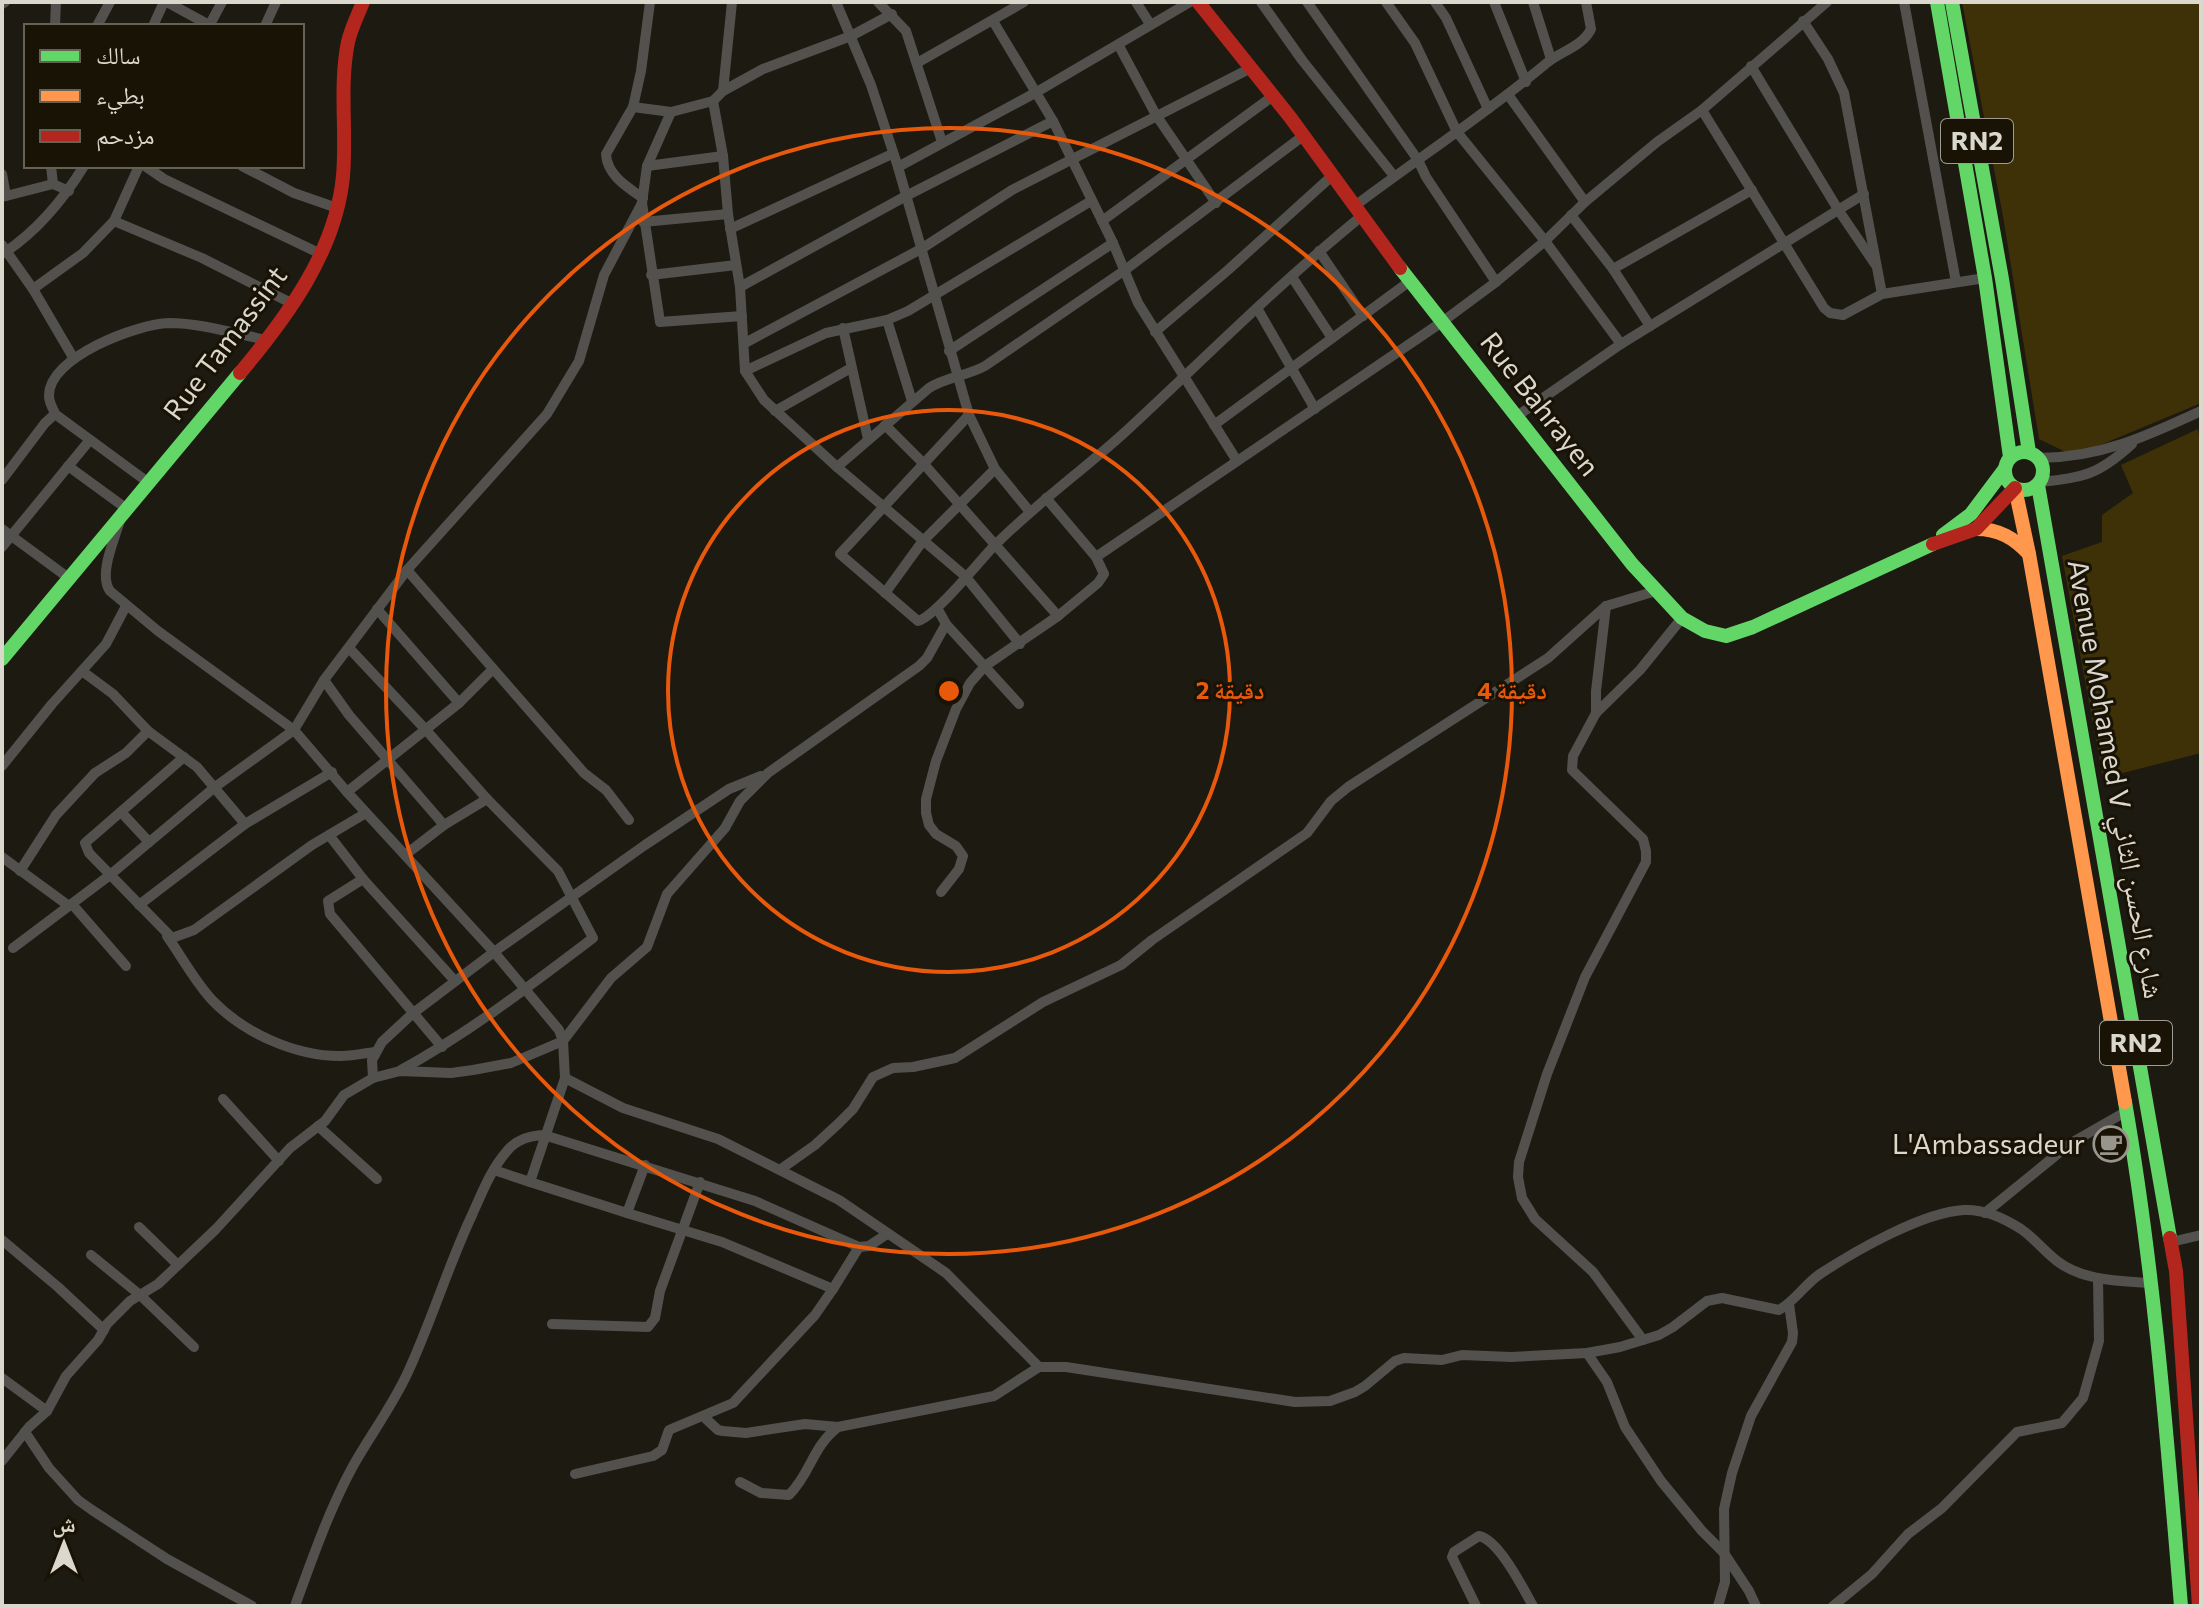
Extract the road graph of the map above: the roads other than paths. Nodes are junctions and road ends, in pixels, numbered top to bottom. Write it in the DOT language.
graph roads {
  1 [pos="56,2"];
  2 [pos="110,2"];
  3 [pos="165,2"];
  4 [pos="222,2"];
  5 [pos="276,2"];
  6 [pos="363,2"];
  7 [pos="650,2"];
  8 [pos="732,2"];
  9 [pos="836,2"];
  10 [pos="878,2"];
  11 [pos="1024,2"];
  12 [pos="1136,2"];
  13 [pos="1190,2"];
  14 [pos="1198,2"];
  15 [pos="1261,2"];
  16 [pos="1307,2"];
  17 [pos="1386,2"];
  18 [pos="1435,2"];
  19 [pos="1494,2"];
  20 [pos="1533,2"];
  21 [pos="1586,2"];
  22 [pos="1827,2"];
  23 [pos="1904,2"];
  24 [pos="1937,2"];
  25 [pos="1952,2"];
  26 [pos="892,14"];
  27 [pos="993,21"];
  28 [pos="1803,21"];
  29 [pos="55,24"];
  30 [pos="98,24"];
  31 [pos="154,24"];
  32 [pos="205,24"];
  33 [pos="210,24"];
  34 [pos="266,24"];
  35 [pos="1150,24"];
  36 [pos="851,36"];
  37 [pos="1119,46"];
  38 [pos="1551,59"];
  39 [pos="917,63"];
  40 [pos="1751,66"];
  41 [pos="1251,68"];
  42 [pos="1526,82"];
  43 [pos="723,91"];
  44 [pos="1035,93"];
  45 [pos="1273,96"];
  46 [pos="1509,96"];
  47 [pos="713,101"];
  48 [pos="633,107"];
  49 [pos="1488,109"];
  50 [pos="1702,110"];
  51 [pos="671,112"];
  52 [pos="1156,115"];
  53 [pos="1053,121"];
  54 [pos="1457,132"];
  55 [pos="1303,136"];
  56 [pos="942,142"];
  57 [pos="892,154"];
  58 [pos="723,156"];
  59 [pos="1072,159"];
  60 [pos="1418,160"];
  61 [pos="1186,162"];
  62 [pos="647,166"];
  63 [pos="898,167"];
  64 [pos="51,168"];
  65 [pos="83,168"];
  66 [pos="141,168"];
  67 [pos="145,168"];
  68 [pos="246,168"];
  69 [pos="2,174"];
  70 [pos="1333,175"];
  71 [pos="1394,176"];
  72 [pos="53,184"];
  73 [pos="1752,190"];
  74 [pos="69,191"];
  75 [pos="1864,194"];
  76 [pos="906,196"];
  77 [pos="4,197"];
  78 [pos="642,200"];
  79 [pos="1091,201"];
  80 [pos="1585,202"];
  81 [pos="1216,203"];
  82 [pos="337,208"];
  83 [pos="1360,210"];
  84 [pos="1839,211"];
  85 [pos="728,214"];
  86 [pos="1571,215"];
  87 [pos="114,221"];
  88 [pos="1102,221"];
  89 [pos="643,222"];
  90 [pos="730,229"];
  91 [pos="1545,241"];
  92 [pos="1113,243"];
  93 [pos="1785,243"];
  94 [pos="921,249"];
  95 [pos="4,250"];
  96 [pos="1319,251"];
  97 [pos="321,254"];
  98 [pos="736,265"];
  99 [pos="1613,269"];
  100 [pos="1878,269"];
  101 [pos="1125,270"];
  102 [pos="651,275"];
  103 [pos="1292,277"];
  104 [pos="1985,278"];
  105 [pos="1410,281"];
  106 [pos="1496,282"];
  107 [pos="1956,282"];
  108 [pos="740,287"];
  109 [pos="33,289"];
  110 [pos="1882,294"];
  111 [pos="933,296"];
  112 [pos="293,304"];
  113 [pos="1257,308"];
  114 [pos="742,316"];
  115 [pos="1363,316"];
  116 [pos="887,320"];
  117 [pos="1442,322"];
  118 [pos="1650,326"];
  119 [pos="843,328"];
  120 [pos="1155,332"];
  121 [pos="1332,338"];
  122 [pos="267,340"];
  123 [pos="745,343"];
  124 [pos="1621,344"];
  125 [pos="949,351"];
  126 [pos="74,359"];
  127 [pos="1292,366"];
  128 [pos="851,368"];
  129 [pos="745,371"];
  130 [pos="1185,376"];
  131 [pos="957,377"];
  132 [pos="912,401"];
  133 [pos="1315,409"];
  134 [pos="775,411"];
  135 [pos="2201,411"];
  136 [pos="55,414"];
  137 [pos="969,415"];
  138 [pos="1517,416"];
  139 [pos="885,425"];
  140 [pos="1214,425"];
  141 [pos="868,439"];
  142 [pos="89,441"];
  143 [pos="2134,442"];
  144 [pos="2034,455"];
  145 [pos="1237,461"];
  146 [pos="923,463"];
  147 [pos="2007,464"];
  148 [pos="68,466"];
  149 [pos="837,467"];
  150 [pos="995,469"];
  151 [pos="2,480"];
  152 [pos="149,483"];
  153 [pos="2039,484"];
  154 [pos="2015,488"];
  155 [pos="1046,498"];
  156 [pos="885,507"];
  157 [pos="959,507"];
  158 [pos="1030,512"];
  159 [pos="124,513"];
  160 [pos="1976,529"];
  161 [pos="6,532"];
  162 [pos="922,542"];
  163 [pos="1929,545"];
  164 [pos="994,546"];
  165 [pos="2,547"];
  166 [pos="2029,554"];
  167 [pos="1096,557"];
  168 [pos="407,570"];
  169 [pos="965,576"];
  170 [pos="70,579"];
  171 [pos="1656,591"];
  172 [pos="885,593"];
  173 [pos="126,606"];
  174 [pos="1606,606"];
  175 [pos="937,608"];
  176 [pos="377,609"];
  177 [pos="1058,616"];
  178 [pos="1682,618"];
  179 [pos="946,624"];
  180 [pos="1020,644"];
  181 [pos="349,648"];
  182 [pos="2,659"];
  183 [pos="985,666"];
  184 [pos="493,669"];
  185 [pos="82,671"];
  186 [pos="324,680"];
  187 [pos="459,703"];
  188 [pos="1019,704"];
  189 [pos="1596,713"];
  190 [pos="294,730"];
  191 [pos="426,730"];
  192 [pos="148,731"];
  193 [pos="184,757"];
  194 [pos="389,759"];
  195 [pos="2,766"];
  196 [pos="332,772"];
  197 [pos="768,773"];
  198 [pos="215,787"];
  199 [pos="347,792"];
  200 [pos="487,799"];
  201 [pos="121,812"];
  202 [pos="366,813"];
  203 [pos="629,820"];
  204 [pos="245,824"];
  205 [pos="444,825"];
  206 [pos="329,835"];
  207 [pos="149,842"];
  208 [pos="405,855"];
  209 [pos="2,857"];
  210 [pos="20,871"];
  211 [pos="110,875"];
  212 [pos="363,879"];
  213 [pos="941,892"];
  214 [pos="570,898"];
  215 [pos="71,905"];
  216 [pos="139,905"];
  217 [pos="165,934"];
  218 [pos="13,948"];
  219 [pos="494,952"];
  220 [pos="126,966"];
  221 [pos="455,981"];
  222 [pos="527,989"];
  223 [pos="412,1014"];
  224 [pos="563,1041"];
  225 [pos="442,1047"];
  226 [pos="376,1052"];
  227 [pos="400,1071"];
  228 [pos="373,1078"];
  229 [pos="565,1078"];
  230 [pos="223,1099"];
  231 [pos="2127,1111"];
  232 [pos="318,1126"];
  233 [pos="544,1135"];
  234 [pos="279,1161"];
  235 [pos="645,1165"];
  236 [pos="781,1169"];
  237 [pos="494,1170"];
  238 [pos="377,1179"];
  239 [pos="530,1182"];
  240 [pos="700,1182"];
  241 [pos="627,1213"];
  242 [pos="1985,1213"];
  243 [pos="139,1227"];
  244 [pos="682,1231"];
  245 [pos="887,1234"];
  246 [pos="2201,1235"];
  247 [pos="2,1240"];
  248 [pos="2171,1242"];
  249 [pos="859,1247"];
  250 [pos="91,1255"];
  251 [pos="178,1265"];
  252 [pos="2098,1278"];
  253 [pos="2151,1283"];
  254 [pos="833,1289"];
  255 [pos="140,1295"];
  256 [pos="1789,1304"];
  257 [pos="552,1324"];
  258 [pos="104,1330"];
  259 [pos="1643,1340"];
  260 [pos="194,1347"];
  261 [pos="1587,1353"];
  262 [pos="1039,1367"];
  263 [pos="2,1378"];
  264 [pos="47,1411"];
  265 [pos="704,1417"];
  266 [pos="838,1427"];
  267 [pos="25,1432"];
  268 [pos="2,1459"];
  269 [pos="575,1474"];
  270 [pos="740,1482"];
  271 [pos="1724,1553"];
  272 [pos="252,1606"];
  273 [pos="295,1606"];
  274 [pos="1476,1606"];
  275 [pos="1533,1606"];
  276 [pos="1718,1606"];
  277 [pos="1756,1606"];
  278 [pos="1833,1606"];
  279 [pos="2181,1606"];
  280 [pos="2199,1606"];
  1 -- 29 [label="street"];
  2 -- 30 [label="street"];
  3 -- 31 [label="street"];
  3 -- 32 [label="street"];
  4 -- 33 [label="street"];
  5 -- 34 [label="street"];
  6 -- 82 [label="main road, Rue Tamassint"];
  7 -- 48 [label="street"];
  8 -- 43 [label="street"];
  9 -- 36 [label="street"];
  10 -- 26 [label="street"];
  11 -- 27 [label="street"];
  12 -- 35 [label="street"];
  13 -- 35 [label="street"];
  14 -- 41 [label="main road, Rue Bahrayen"];
  15 -- 71 [label="street"];
  16 -- 60 [label="street"];
  17 -- 54 [label="street"];
  18 -- 49 [label="street"];
  19 -- 42 [label="street"];
  20 -- 38 [label="street"];
  21 -- 38 [label="street"];
  22 -- 28 [label="street"];
  23 -- 107 [label="street"];
  24 -- 104 [label="main road, RN2"];
  25 -- 144 [label="main road, RN2"];
  26 -- 36 [label="street"];
  26 -- 39 [label="street"];
  27 -- 39 [label="street"];
  27 -- 44 [label="street"];
  28 -- 40 [label="street"];
  28 -- 75 [label="street"];
  35 -- 37 [label="street"];
  36 -- 43 [label="street"];
  36 -- 57 [label="street"];
  37 -- 44 [label="street"];
  37 -- 52 [label="street"];
  38 -- 42 [label="street"];
  39 -- 56 [label="street"];
  40 -- 50 [label="street"];
  40 -- 84 [label="street"];
  41 -- 45 [label="main road, Rue Bahrayen"];
  41 -- 52 [label="street"];
  42 -- 46 [label="street"];
  43 -- 47 [label="street"];
  44 -- 53 [label="street"];
  44 -- 56 [label="street"];
  45 -- 55 [label="main road, Rue Bahrayen"];
  45 -- 61 [label="street"];
  46 -- 49 [label="street"];
  46 -- 80 [label="street"];
  47 -- 51 [label="street"];
  47 -- 58 [label="street"];
  48 -- 51 [label="street"];
  48 -- 78 [label="street"];
  49 -- 54 [label="street"];
  50 -- 73 [label="street"];
  50 -- 80 [label="street"];
  51 -- 62 [label="street"];
  52 -- 59 [label="street"];
  52 -- 61 [label="street"];
  53 -- 59 [label="street"];
  53 -- 76 [label="street"];
  54 -- 60 [label="street"];
  54 -- 91 [label="street"];
  55 -- 70 [label="main road, Rue Bahrayen"];
  55 -- 81 [label="street"];
  56 -- 63 [label="street"];
  57 -- 63 [label="street"];
  57 -- 90 [label="street"];
  58 -- 62 [label="street"];
  58 -- 85 [label="street"];
  59 -- 79 [label="street"];
  59 -- 94 [label="street"];
  60 -- 71 [label="street"];
  60 -- 106 [label="street"];
  61 -- 81 [label="street"];
  61 -- 88 [label="street"];
  62 -- 78 [label="street"];
  63 -- 76 [label="street"];
  64 -- 72 [label="street"];
  65 -- 74 [label="street"];
  66 -- 87 [label="street"];
  67 -- 97 [label="street"];
  68 -- 82 [label="street"];
  69 -- 77 [label="street"];
  70 -- 83 [label="main road, Rue Bahrayen"];
  70 -- 120 [label="street"];
  71 -- 83 [label="street"];
  72 -- 74 [label="street"];
  72 -- 77 [label="street"];
  73 -- 93 [label="street"];
  73 -- 99 [label="street"];
  74 -- 95 [label="street"];
  75 -- 84 [label="street"];
  75 -- 100 [label="street"];
  76 -- 94 [label="street"];
  76 -- 108 [label="street"];
  78 -- 89 [label="street"];
  78 -- 168 [label="street"];
  79 -- 88 [label="street"];
  79 -- 111 [label="street"];
  80 -- 86 [label="street"];
  81 -- 101 [label="street"];
  82 -- 97 [label="main road, Rue Tamassint"];
  83 -- 96 [label="street"];
  83 -- 105 [label="main road, Rue Bahrayen"];
  84 -- 93 [label="street"];
  84 -- 100 [label="street"];
  85 -- 89 [label="street"];
  85 -- 90 [label="street"];
  86 -- 91 [label="street"];
  86 -- 99 [label="street"];
  87 -- 109 [label="street"];
  87 -- 112 [label="street"];
  88 -- 92 [label="street"];
  89 -- 102 [label="street"];
  90 -- 98 [label="street"];
  91 -- 106 [label="street"];
  91 -- 124 [label="street"];
  92 -- 101 [label="street"];
  92 -- 125 [label="street"];
  93 -- 110 [label="street"];
  93 -- 118 [label="street"];
  94 -- 111 [label="street"];
  94 -- 123 [label="street"];
  95 -- 109 [label="street"];
  96 -- 103 [label="street"];
  96 -- 115 [label="street"];
  97 -- 112 [label="main road, Rue Tamassint"];
  98 -- 102 [label="street"];
  98 -- 108 [label="street"];
  99 -- 118 [label="street"];
  100 -- 110 [label="street"];
  101 -- 120 [label="street"];
  101 -- 131 [label="street"];
  102 -- 114 [label="street"];
  103 -- 113 [label="street"];
  103 -- 121 [label="street"];
  104 -- 107 [label="street"];
  104 -- 147 [label="main road, RN2"];
  105 -- 115 [label="street"];
  105 -- 117 [label="main road, Rue Bahrayen"];
  106 -- 117 [label="street"];
  107 -- 110 [label="street"];
  108 -- 114 [label="street"];
  109 -- 126 [label="street"];
  111 -- 116 [label="street"];
  111 -- 125 [label="street"];
  112 -- 122 [label="main road, Rue Tamassint"];
  113 -- 127 [label="street"];
  113 -- 130 [label="street"];
  114 -- 123 [label="street"];
  115 -- 121 [label="street"];
  116 -- 119 [label="street"];
  116 -- 132 [label="street"];
  117 -- 133 [label="street"];
  117 -- 138 [label="main road, Rue Bahrayen"];
  118 -- 124 [label="street"];
  119 -- 128 [label="street"];
  119 -- 129 [label="street"];
  120 -- 130 [label="street"];
  121 -- 127 [label="street"];
  122 -- 126 [label="street"];
  122 -- 152 [label="main road, Rue Tamassint"];
  123 -- 129 [label="street"];
  124 -- 138 [label="street"];
  125 -- 131 [label="street"];
  126 -- 136 [label="street"];
  127 -- 133 [label="street"];
  127 -- 140 [label="street"];
  128 -- 134 [label="street"];
  128 -- 141 [label="street"];
  129 -- 134 [label="street"];
  130 -- 140 [label="street"];
  130 -- 155 [label="street"];
  131 -- 132 [label="street"];
  131 -- 137 [label="street"];
  132 -- 139 [label="street"];
  133 -- 145 [label="street"];
  134 -- 149 [label="street"];
  135 -- 143 [label="street"];
  136 -- 142 [label="street"];
  136 -- 151 [label="street"];
  137 -- 146 [label="street"];
  137 -- 150 [label="street"];
  138 -- 171 [label="main road, Rue Bahrayen"];
  139 -- 141 [label="street"];
  139 -- 146 [label="street"];
  140 -- 145 [label="street"];
  141 -- 149 [label="street"];
  142 -- 148 [label="street"];
  142 -- 152 [label="street"];
  143 -- 144 [label="street"];
  143 -- 153 [label="street"];
  144 -- 147 [label="main road"];
  144 -- 153 [label="main road, RN2"];
  145 -- 167 [label="street"];
  146 -- 156 [label="street"];
  146 -- 157 [label="street"];
  147 -- 154 [label="main road, RN2"];
  147 -- 163 [label="main road, Rue Bahrayen"];
  148 -- 159 [label="street"];
  148 -- 161 [label="street"];
  149 -- 156 [label="street"];
  150 -- 157 [label="street"];
  150 -- 158 [label="street"];
  152 -- 159 [label="main road, Rue Tamassint"];
  153 -- 154 [label="main road"];
  153 -- 248 [label="main road, Avenue Mohamed V شارع الحسن الثاني / RN2"];
  154 -- 160 [label="main road, Rue Bahrayen"];
  154 -- 166 [label="main road, Avenue Mohamed V شارع الحسن الثاني / RN2"];
  155 -- 158 [label="street"];
  155 -- 167 [label="street"];
  156 -- 162 [label="street"];
  156 -- 172 [label="street"];
  157 -- 162 [label="street"];
  157 -- 164 [label="street"];
  158 -- 164 [label="street"];
  159 -- 170 [label="main road, Rue Tamassint"];
  159 -- 173 [label="street"];
  160 -- 163 [label="main road, Rue Bahrayen"];
  160 -- 166 [label="main road"];
  161 -- 165 [label="street"];
  161 -- 170 [label="street"];
  162 -- 169 [label="street"];
  162 -- 172 [label="street"];
  163 -- 178 [label="main road, Rue Bahrayen"];
  164 -- 169 [label="street"];
  164 -- 177 [label="street"];
  166 -- 231 [label="main road, Avenue Mohamed V شارع الحسن الثاني / RN2"];
  167 -- 177 [label="street"];
  168 -- 176 [label="street"];
  168 -- 184 [label="street"];
  169 -- 175 [label="street"];
  169 -- 180 [label="street"];
  170 -- 182 [label="main road, Rue Tamassint"];
  171 -- 174 [label="street"];
  171 -- 178 [label="main road, Rue Bahrayen"];
  172 -- 175 [label="street"];
  173 -- 185 [label="street"];
  173 -- 190 [label="street"];
  174 -- 189 [label="street"];
  174 -- 236 [label="street"];
  175 -- 179 [label="street"];
  176 -- 181 [label="street"];
  176 -- 187 [label="street"];
  177 -- 180 [label="street"];
  178 -- 189 [label="street"];
  179 -- 183 [label="street"];
  179 -- 197 [label="street"];
  180 -- 183 [label="street"];
  181 -- 186 [label="street"];
  181 -- 191 [label="street"];
  183 -- 188 [label="street"];
  183 -- 213 [label="street"];
  184 -- 187 [label="street"];
  184 -- 203 [label="street"];
  185 -- 192 [label="street"];
  185 -- 195 [label="street"];
  186 -- 190 [label="street"];
  186 -- 194 [label="street"];
  187 -- 191 [label="street"];
  189 -- 259 [label="street"];
  190 -- 196 [label="street"];
  190 -- 198 [label="street"];
  191 -- 194 [label="street"];
  191 -- 200 [label="street"];
  192 -- 193 [label="street"];
  192 -- 210 [label="street"];
  193 -- 198 [label="street"];
  193 -- 201 [label="street"];
  194 -- 199 [label="street"];
  194 -- 205 [label="street"];
  196 -- 199 [label="street"];
  196 -- 204 [label="street"];
  197 -- 214 [label="street"];
  197 -- 224 [label="street"];
  198 -- 204 [label="street"];
  198 -- 207 [label="street"];
  199 -- 202 [label="street"];
  200 -- 205 [label="street"];
  200 -- 214 [label="street"];
  201 -- 207 [label="street"];
  201 -- 211 [label="street"];
  202 -- 206 [label="street"];
  202 -- 208 [label="street"];
  204 -- 216 [label="street"];
  205 -- 208 [label="street"];
  206 -- 212 [label="street"];
  206 -- 217 [label="street"];
  207 -- 211 [label="street"];
  208 -- 219 [label="street"];
  209 -- 210 [label="street"];
  210 -- 215 [label="street"];
  211 -- 215 [label="street"];
  211 -- 216 [label="street"];
  212 -- 221 [label="street"];
  212 -- 223 [label="street"];
  214 -- 219 [label="street"];
  214 -- 222 [label="street"];
  215 -- 218 [label="street"];
  215 -- 220 [label="street"];
  216 -- 217 [label="street"];
  217 -- 226 [label="street"];
  219 -- 221 [label="street"];
  219 -- 222 [label="street"];
  221 -- 223 [label="street"];
  222 -- 224 [label="street"];
  222 -- 225 [label="street"];
  223 -- 225 [label="street"];
  223 -- 226 [label="street"];
  224 -- 227 [label="street"];
  224 -- 229 [label="street"];
  225 -- 227 [label="street"];
  226 -- 228 [label="street"];
  227 -- 228 [label="street"];
  228 -- 232 [label="street"];
  229 -- 233 [label="street"];
  229 -- 236 [label="street"];
  230 -- 234 [label="street"];
  231 -- 242 [label="street"];
  231 -- 253 [label="main road, Avenue Mohamed V شارع الحسن الثاني / RN2"];
  232 -- 234 [label="street"];
  232 -- 238 [label="street"];
  233 -- 235 [label="street"];
  233 -- 237 [label="street"];
  233 -- 239 [label="street"];
  234 -- 251 [label="street"];
  235 -- 240 [label="street"];
  235 -- 241 [label="street"];
  236 -- 245 [label="street"];
  237 -- 239 [label="street"];
  237 -- 273 [label="street"];
  239 -- 241 [label="street"];
  240 -- 244 [label="street"];
  240 -- 249 [label="street"];
  241 -- 244 [label="street"];
  242 -- 252 [label="street"];
  242 -- 256 [label="street"];
  243 -- 251 [label="street"];
  244 -- 254 [label="street"];
  244 -- 257 [label="street"];
  245 -- 249 [label="street"];
  245 -- 262 [label="street"];
  246 -- 248 [label="street"];
  247 -- 258 [label="street"];
  248 -- 280 [label="main road, Avenue Mohamed V شارع الحسن الثاني / RN2"];
  249 -- 254 [label="street"];
  250 -- 255 [label="street"];
  251 -- 255 [label="street"];
  252 -- 253 [label="street"];
  252 -- 278 [label="street"];
  253 -- 279 [label="main road, Avenue Mohamed V شارع الحسن الثاني / RN2"];
  254 -- 265 [label="street"];
  255 -- 258 [label="street"];
  255 -- 260 [label="street"];
  256 -- 259 [label="street"];
  256 -- 271 [label="street"];
  258 -- 264 [label="street"];
  259 -- 261 [label="street"];
  261 -- 262 [label="street"];
  261 -- 271 [label="street"];
  262 -- 266 [label="street"];
  263 -- 264 [label="street"];
  264 -- 267 [label="street"];
  265 -- 266 [label="street"];
  265 -- 269 [label="street"];
  266 -- 270 [label="street"];
  267 -- 268 [label="street"];
  267 -- 272 [label="street"];
  271 -- 276 [label="street"];
  271 -- 277 [label="street"];
  274 -- 275 [label="street"];
}
